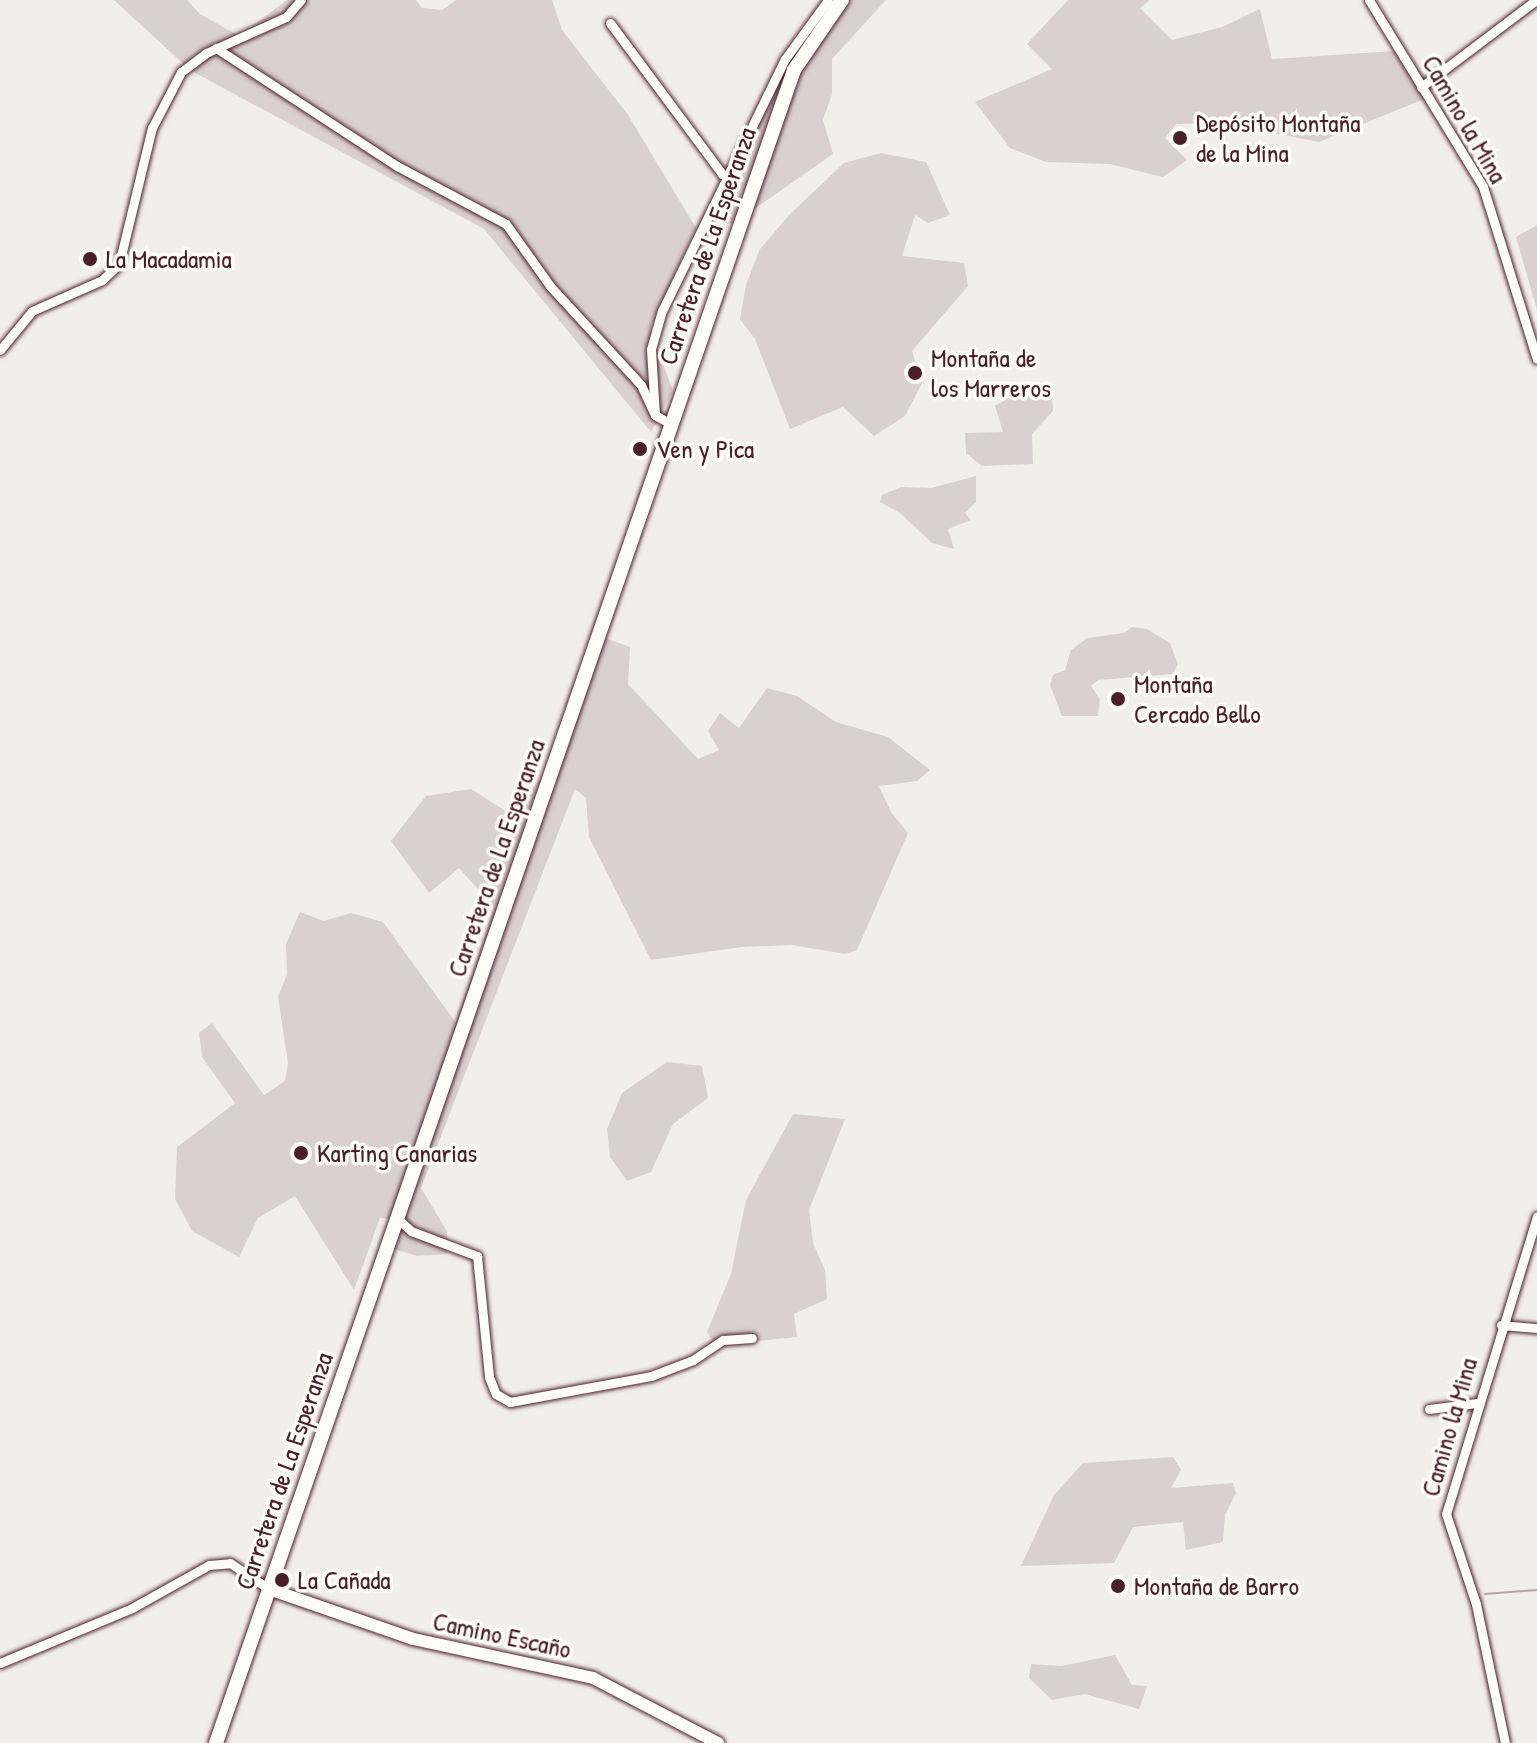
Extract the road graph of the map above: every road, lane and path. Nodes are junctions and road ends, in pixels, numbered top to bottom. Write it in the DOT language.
graph roads {
  1 [pos="301,0"];
  2 [pos="828,0"];
  3 [pos="842,0"];
  4 [pos="1536,0"];
  5 [pos="1372,1"];
  6 [pos="610,23"];
  7 [pos="216,48"];
  8 [pos="1421,87"];
  9 [pos="731,176"];
  10 [pos="0,350"];
  11 [pos="1537,359"];
  12 [pos="655,415"];
  13 [pos="671,424"];
  14 [pos="396,1217"];
  15 [pos="1537,1217"];
  16 [pos="1501,1325"];
  17 [pos="1537,1328"];
  18 [pos="752,1338"];
  19 [pos="1477,1403"];
  20 [pos="1429,1409"];
  21 [pos="269,1589"];
  22 [pos="0,1663"];
  23 [pos="216,1743"];
  24 [pos="718,1743"];
  25 [pos="1505,1743"];
  1 -- 7 [label="street"];
  2 -- 9 [label="street"];
  3 -- 13 [label="main road, Carretera de La Esperanza"];
  4 -- 8 [label="street"];
  5 -- 8 [label="street, Camino la Mina"];
  6 -- 9 [label="street"];
  7 -- 10 [label="street"];
  7 -- 12 [label="street"];
  8 -- 11 [label="street, Camino la Mina"];
  9 -- 12 [label="street"];
  12 -- 13 [label="street"];
  13 -- 14 [label="main road, Carretera de La Esperanza"];
  14 -- 18 [label="street"];
  14 -- 21 [label="main road, Carretera de La Esperanza"];
  15 -- 16 [label="street, Camino la Mina"];
  16 -- 17 [label="street"];
  16 -- 19 [label="street, Camino la Mina"];
  19 -- 20 [label="street"];
  19 -- 25 [label="street, Camino la Mina"];
  21 -- 22 [label="street"];
  21 -- 23 [label="main road, Carretera de La Esperanza"];
  21 -- 24 [label="main road, Camino Escaño"];
}
